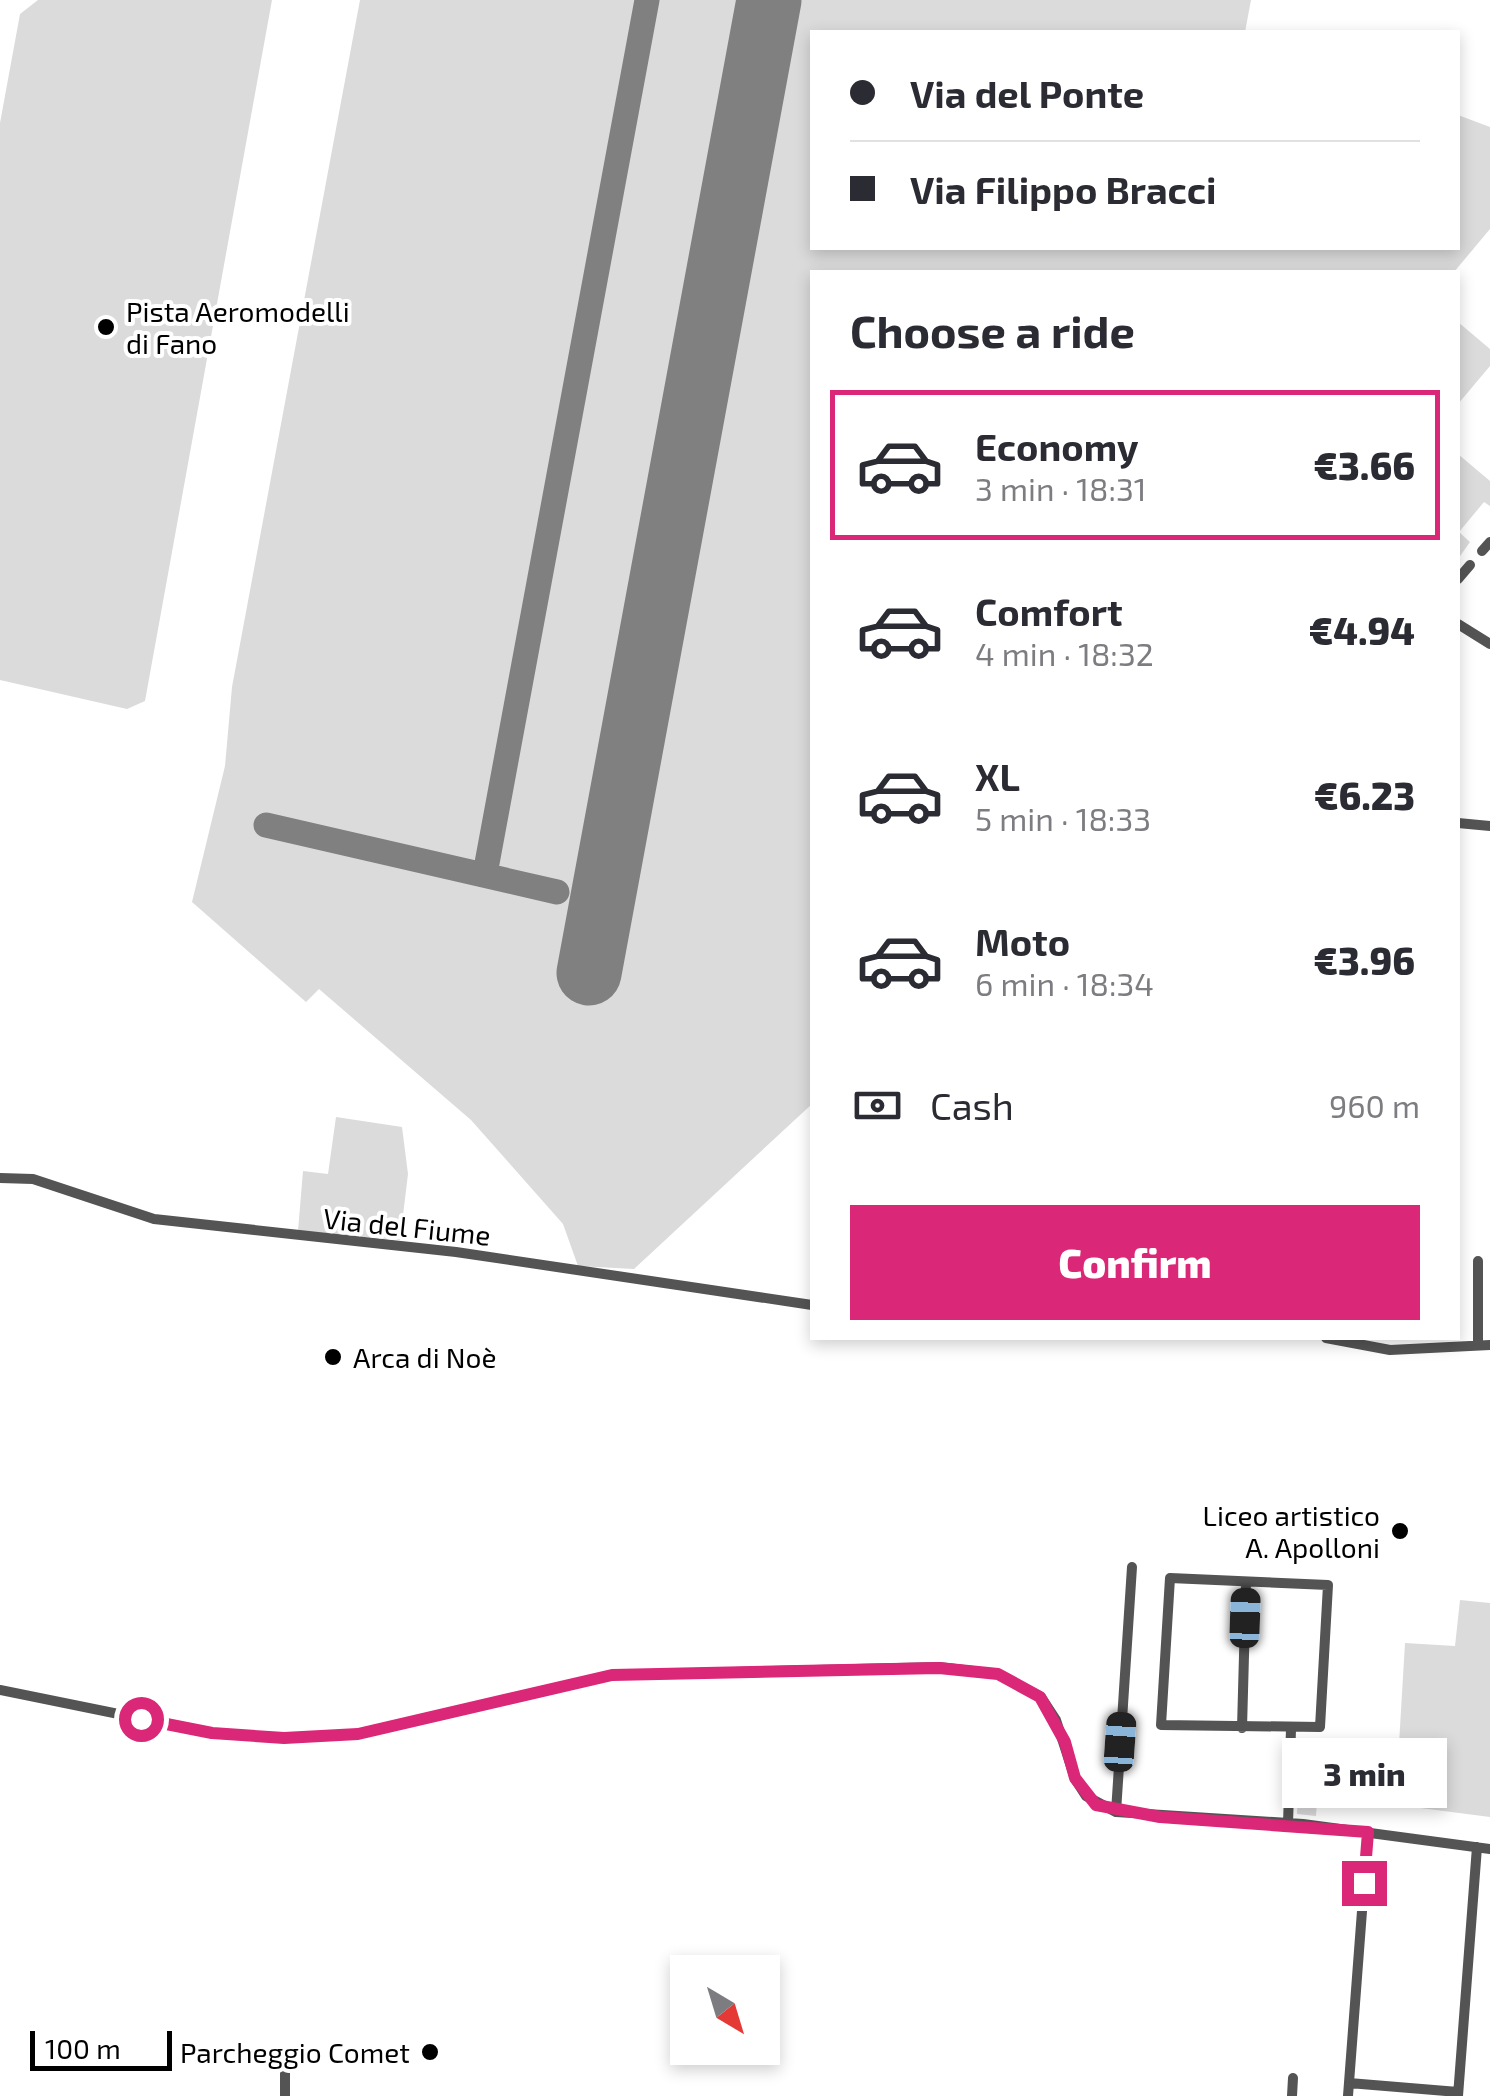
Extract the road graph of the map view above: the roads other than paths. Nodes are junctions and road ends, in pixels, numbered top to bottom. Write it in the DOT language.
graph roads {
  1 [pos="1470,565"];
  2 [pos="1460,577"];
  3 [pos="1460,625"];
  4 [pos="1490,644"];
  5 [pos="1460,823"];
  6 [pos="1490,826"];
  7 [pos="0,1178"];
  8 [pos="1478,1261"];
  9 [pos="810,1305"];
  10 [pos="1337,1340"];
  11 [pos="1484,1345"];
  12 [pos="1132,1567"];
  13 [pos="1246,1582"];
  14 [pos="0,1690"];
  15 [pos="1242,1728"];
  16 [pos="1291,1729"];
  17 [pos="1116,1812"];
  18 [pos="1288,1824"];
  19 [pos="1368,1832"];
  20 [pos="1477,1848"];
  21 [pos="1490,1849"];
  22 [pos="284,2058"];
  23 [pos="1293,2078"];
  24 [pos="1349,2083"];
  25 [pos="1458,2094"];
  26 [pos="285,2096"];
  27 [pos="1292,2096"];
  28 [pos="1348,2096"];
  1 -- 2 [label="street"];
  3 -- 4 [label="street"];
  5 -- 6 [label="street"];
  7 -- 9 [label="street, Via del Fiume"];
  8 -- 11 [label="street"];
  10 -- 11 [label="street"];
  12 -- 17 [label="street"];
  13 -- 15 [label="street"];
  13 -- 15 [label="street"];
  13 -- 16 [label="street"];
  14 -- 17 [label="street"];
  15 -- 16 [label="street"];
  16 -- 18 [label="street"];
  17 -- 18 [label="street"];
  18 -- 19 [label="street"];
  19 -- 20 [label="street"];
  19 -- 24 [label="street"];
  20 -- 21 [label="street"];
  20 -- 25 [label="street"];
  22 -- 26 [label="street"];
  23 -- 27 [label="street"];
  24 -- 25 [label="street"];
  24 -- 28 [label="street"];
}
